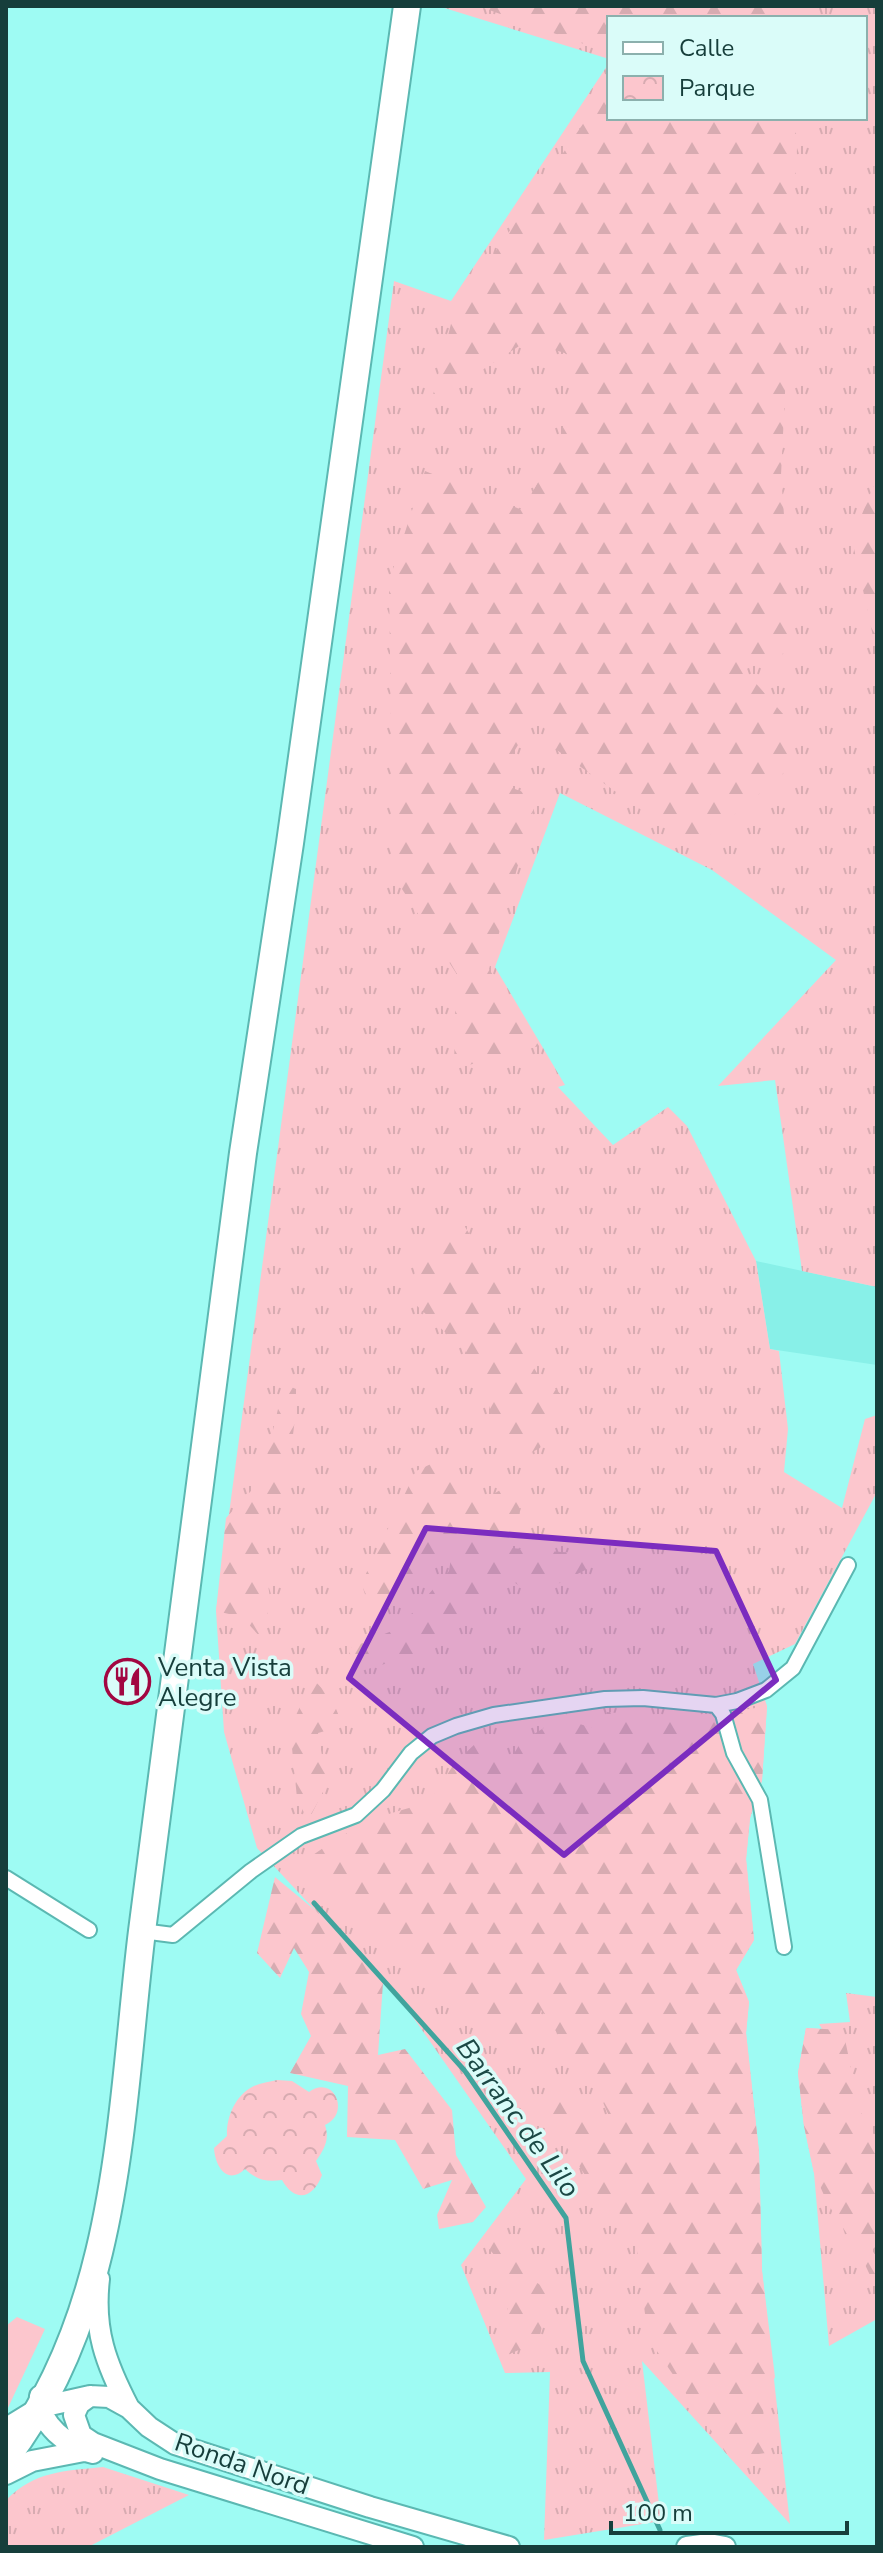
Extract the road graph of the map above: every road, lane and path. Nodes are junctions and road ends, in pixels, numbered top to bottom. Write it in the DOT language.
graph roads {
  1 [pos="407,6"];
  2 [pos="848,1565"];
  3 [pos="716,1705"];
  4 [pos="6,1878"];
  5 [pos="89,1930"];
  6 [pos="142,1931"];
  7 [pos="784,1947"];
  8 [pos="139,1961"];
  9 [pos="105,2226"];
  10 [pos="50,2358"];
  11 [pos="90,2396"];
  12 [pos="41,2407"];
  13 [pos="129,2408"];
  14 [pos="8,2428"];
  15 [pos="84,2451"];
  16 [pos="126,2454"];
  17 [pos="6,2458"];
  18 [pos="6,2474"];
  19 [pos="363,2540"];
  20 [pos="413,2547"];
  21 [pos="509,2547"];
  22 [pos="687,2547"];
  23 [pos="725,2547"];
  1 -- 6 [label="highway"];
  2 -- 3 [label="street"];
  3 -- 6 [label="street"];
  3 -- 7 [label="street"];
  4 -- 5 [label="street"];
  6 -- 8 [label="highway"];
  8 -- 9 [label="highway"];
  8 -- 10 [label="highway"];
  9 -- 12 [label="highway"];
  9 -- 13 [label="main road"];
  10 -- 12 [label="main road"];
  10 -- 14 [label="highway"];
  11 -- 12 [label="main road"];
  11 -- 13 [label="main road, Ronda Nord"];
  11 -- 16 [label="main road, Ronda Nord"];
  12 -- 14 [label="main road"];
  12 -- 15 [label="main road"];
  12 -- 17 [label="highway"];
  13 -- 21 [label="main road, Ronda Nord"];
  15 -- 16 [label="main road"];
  15 -- 18 [label="main road"];
  16 -- 19 [label="main road, Ronda Nord"];
  19 -- 20 [label="main road, Ronda Nord"];
  22 -- 23 [label="main road"];
}
